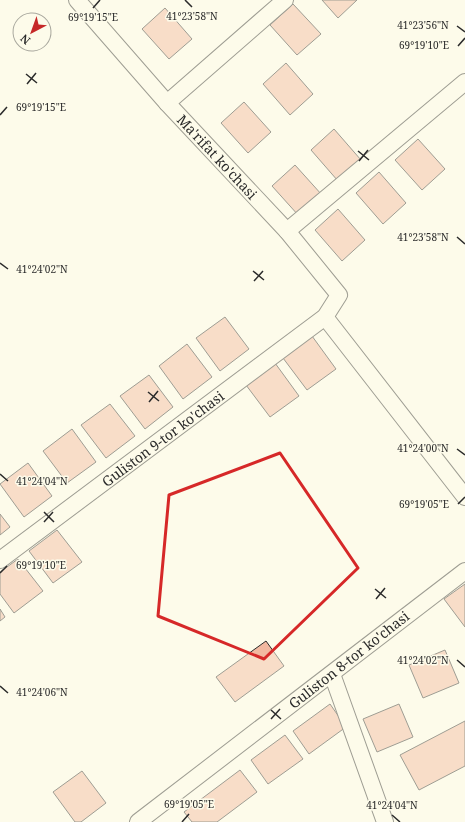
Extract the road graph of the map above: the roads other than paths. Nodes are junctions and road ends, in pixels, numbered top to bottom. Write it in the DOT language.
graph roads {
  1 [pos="77,0"];
  2 [pos="285,0"];
  3 [pos="465,82"];
  4 [pos="166,103"];
  5 [pos="287,231"];
  6 [pos="325,318"];
  7 [pos="465,496"];
  8 [pos="0,560"];
  9 [pos="465,571"];
  10 [pos="332,674"];
  11 [pos="138,822"];
  12 [pos="386,822"];
  1 -- 4 [label="street, Ma'rifat ko'chasi"];
  2 -- 4 [label="street"];
  3 -- 5 [label="street"];
  4 -- 5 [label="street, Ma'rifat ko'chasi"];
  5 -- 6 [label="street, Ma'rifat ko'chasi"];
  6 -- 7 [label="street"];
  6 -- 8 [label="street, Guliston 9-tor ko'chasi"];
  9 -- 10 [label="street, Guliston 8-tor ko'chasi"];
  10 -- 11 [label="street, Guliston 8-tor ko'chasi"];
  10 -- 12 [label="street"];
}
